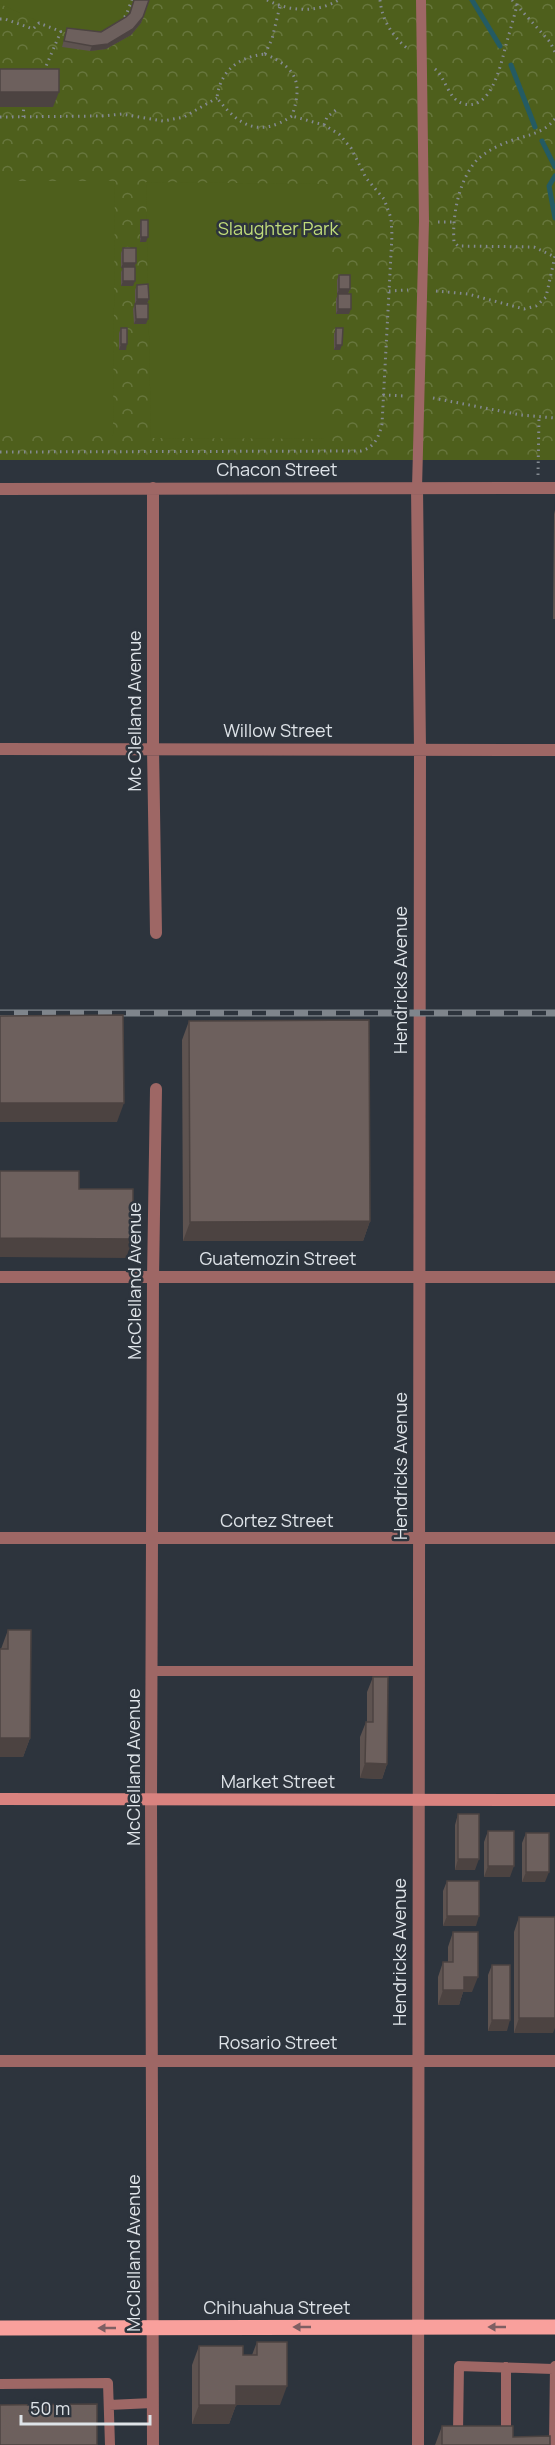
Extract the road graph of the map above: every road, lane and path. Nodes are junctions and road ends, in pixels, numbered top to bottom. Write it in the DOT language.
graph roads {
  1 [pos="132,0"];
  2 [pos="267,0"];
  3 [pos="339,0"];
  4 [pos="380,0"];
  5 [pos="421,0"];
  6 [pos="512,0"];
  7 [pos="518,0"];
  8 [pos="280,6"];
  9 [pos="517,6"];
  10 [pos="0,19"];
  11 [pos="120,22"];
  12 [pos="61,31"];
  13 [pos="76,36"];
  14 [pos="555,52"];
  15 [pos="265,54"];
  16 [pos="423,61"];
  17 [pos="43,74"];
  18 [pos="217,98"];
  19 [pos="24,105"];
  20 [pos="336,110"];
  21 [pos="292,116"];
  22 [pos="0,117"];
  23 [pos="23,117"];
  24 [pos="555,119"];
  25 [pos="324,125"];
  26 [pos="555,257"];
  27 [pos="422,290"];
  28 [pos="389,291"];
  29 [pos="383,395"];
  30 [pos="408,396"];
  31 [pos="430,397"];
  32 [pos="539,417"];
  33 [pos="555,418"];
  34 [pos="0,452"];
  35 [pos="538,475"];
  36 [pos="153,488"];
  37 [pos="417,488"];
  38 [pos="555,488"];
  39 [pos="0,489"];
  40 [pos="0,749"];
  41 [pos="153,749"];
  42 [pos="420,749"];
  43 [pos="555,750"];
  44 [pos="156,933"];
  45 [pos="156,1089"];
  46 [pos="0,1277"];
  47 [pos="153,1277"];
  48 [pos="419,1277"];
  49 [pos="555,1277"];
  50 [pos="0,1538"];
  51 [pos="418,1538"];
  52 [pos="555,1538"];
  53 [pos="152,1540"];
  54 [pos="152,1671"];
  55 [pos="418,1671"];
  56 [pos="0,1799"];
  57 [pos="151,1800"];
  58 [pos="418,1800"];
  59 [pos="555,1800"];
  60 [pos="0,2061"];
  61 [pos="152,2061"];
  62 [pos="418,2061"];
  63 [pos="555,2061"];
  64 [pos="418,2327"];
  65 [pos="555,2327"];
  66 [pos="0,2328"];
  67 [pos="152,2328"];
  68 [pos="506,2367"];
  69 [pos="554,2367"];
  70 [pos="0,2384"];
  71 [pos="152,2403"];
  72 [pos="109,2405"];
  73 [pos="478,2432"];
  74 [pos="518,2441"];
  75 [pos="110,2445"];
  76 [pos="153,2445"];
  77 [pos="418,2445"];
  78 [pos="554,2445"];
  1 -- 11 [label="path"];
  2 -- 8 [label="path"];
  3 -- 8 [label="path"];
  4 -- 16 [label="path"];
  5 -- 16 [label="lane"];
  6 -- 9 [label="path"];
  7 -- 9 [label="path"];
  8 -- 15 [label="path"];
  9 -- 14 [label="path"];
  9 -- 16 [label="path"];
  10 -- 12 [label="path"];
  12 -- 13 [label="path"];
  12 -- 17 [label="path"];
  15 -- 18 [label="path"];
  15 -- 21 [label="path"];
  16 -- 27 [label="lane"];
  18 -- 21 [label="path"];
  18 -- 23 [label="path"];
  19 -- 23 [label="path"];
  20 -- 25 [label="path"];
  21 -- 25 [label="path"];
  22 -- 23 [label="path"];
  24 -- 26 [label="path"];
  25 -- 28 [label="path"];
  26 -- 27 [label="path"];
  27 -- 28 [label="path"];
  27 -- 37 [label="lane"];
  28 -- 29 [label="path"];
  29 -- 30 [label="path"];
  29 -- 34 [label="path"];
  31 -- 32 [label="path"];
  32 -- 33 [label="path"];
  32 -- 35 [label="path"];
  36 -- 37 [label="street, Chacon Street"];
  36 -- 39 [label="street, Chacon Street"];
  36 -- 41 [label="street, Mc Clelland Avenue"];
  37 -- 38 [label="street, Chacon Street"];
  37 -- 42 [label="street, Hendricks Avenue"];
  40 -- 41 [label="street, Willow Street"];
  41 -- 42 [label="street, Willow Street"];
  41 -- 44 [label="street, Mc Clelland Avenue"];
  42 -- 43 [label="street, Willow Street"];
  42 -- 48 [label="street, Hendricks Avenue"];
  45 -- 47 [label="street, McClelland Avenue"];
  46 -- 47 [label="street, Guatemozin Street"];
  47 -- 48 [label="street, Guatemozin Street"];
  47 -- 53 [label="street, McClelland Avenue"];
  48 -- 49 [label="street, Guatemozin Street"];
  48 -- 51 [label="street, Hendricks Avenue"];
  50 -- 53 [label="street, Cortez Street"];
  51 -- 52 [label="street, Cortez Street"];
  51 -- 53 [label="street, Cortez Street"];
  51 -- 55 [label="street, Hendricks Avenue"];
  53 -- 54 [label="street, McClelland Avenue"];
  54 -- 55 [label="lane"];
  54 -- 57 [label="street, McClelland Avenue"];
  55 -- 58 [label="street, Hendricks Avenue"];
  56 -- 57 [label="street, Market Street"];
  57 -- 58 [label="street, Market Street"];
  57 -- 61 [label="street, McClelland Avenue"];
  58 -- 59 [label="street, Market Street"];
  58 -- 62 [label="street, Hendricks Avenue"];
  60 -- 61 [label="street, Rosario Street"];
  61 -- 62 [label="street, Rosario Street"];
  61 -- 67 [label="street, McClelland Avenue"];
  62 -- 63 [label="street, Rosario Street"];
  62 -- 64 [label="street, Hendricks Avenue"];
  65 -- 64 [label="main road, Chihuahua Street, one-way"];
  64 -- 67 [label="main road, Chihuahua Street, one-way"];
  64 -- 77 [label="street, Hendricks Avenue"];
  67 -- 66 [label="main road, Chihuahua Street, one-way"];
  67 -- 71 [label="street, McClelland Avenue"];
  68 -- 69 [label="lane"];
  68 -- 73 [label="lane"];
  68 -- 74 [label="lane"];
  69 -- 78 [label="lane"];
  70 -- 72 [label="lane"];
  71 -- 72 [label="lane"];
  71 -- 76 [label="street, McClelland Avenue"];
  72 -- 75 [label="lane"];
}
